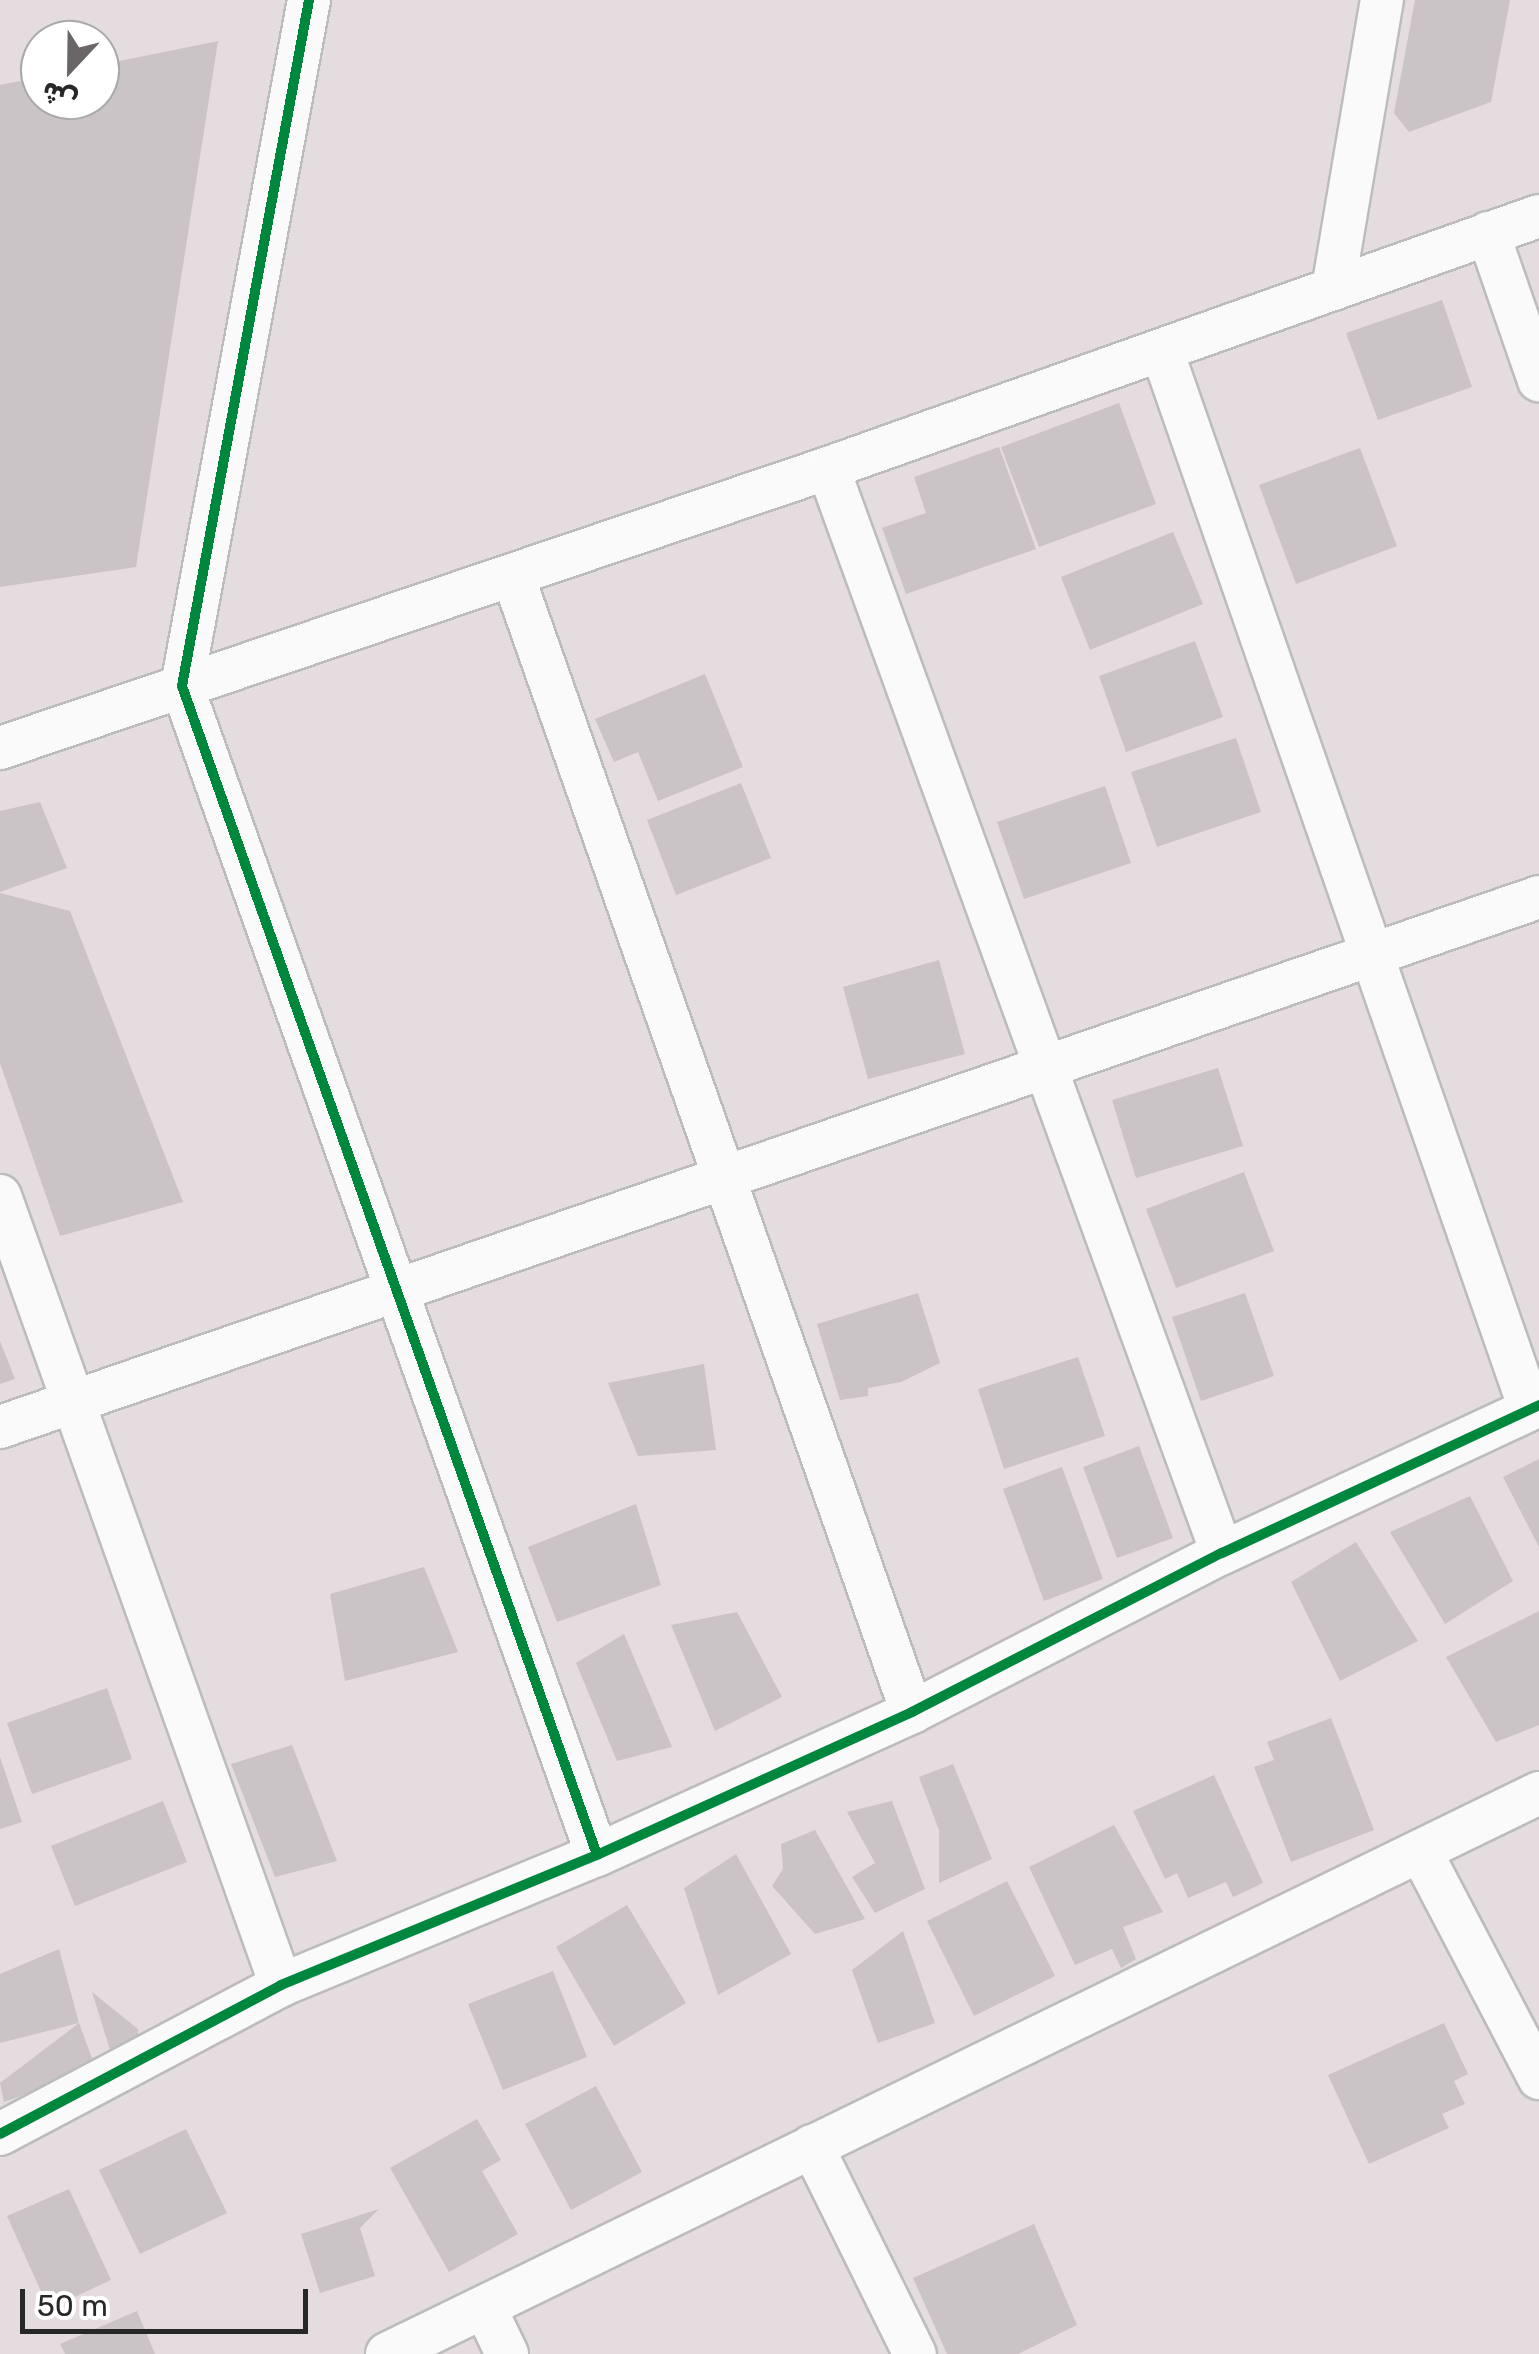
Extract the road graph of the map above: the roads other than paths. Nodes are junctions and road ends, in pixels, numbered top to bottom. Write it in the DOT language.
graph roads {
  1 [pos="309,0"];
  2 [pos="1382,0"];
  3 [pos="1539,216"];
  4 [pos="1488,234"];
  5 [pos="1333,289"];
  6 [pos="1162,351"];
  7 [pos="1539,380"];
  8 [pos="828,468"];
  9 [pos="512,576"];
  10 [pos="182,686"];
  11 [pos="0,748"];
  12 [pos="1539,897"];
  13 [pos="1373,956"];
  14 [pos="1045,1066"];
  15 [pos="724,1178"];
  16 [pos="0,1196"];
  17 [pos="397,1290"];
  18 [pos="72,1401"];
  19 [pos="1535,1407"];
  20 [pos="0,1426"];
  21 [pos="1222,1553"];
  22 [pos="912,1712"];
  23 [pos="1539,1794"];
  24 [pos="1422,1854"];
  25 [pos="597,1855"];
  26 [pos="281,1985"];
  27 [pos="1539,2078"];
  28 [pos="0,2134"];
  29 [pos="812,2146"];
  30 [pos="485,2308"];
  31 [pos="387,2354"];
  32 [pos="507,2354"];
  33 [pos="915,2354"];
  1 -- 10 [label="street"];
  2 -- 5 [label="street"];
  3 -- 4 [label="street"];
  4 -- 5 [label="street"];
  4 -- 7 [label="street"];
  5 -- 6 [label="street"];
  6 -- 8 [label="street"];
  6 -- 13 [label="street"];
  8 -- 9 [label="street"];
  8 -- 14 [label="street"];
  9 -- 10 [label="street"];
  9 -- 15 [label="street"];
  10 -- 11 [label="street"];
  10 -- 17 [label="street"];
  12 -- 13 [label="street"];
  13 -- 14 [label="street"];
  13 -- 19 [label="street"];
  14 -- 15 [label="street"];
  14 -- 21 [label="street"];
  15 -- 17 [label="street"];
  15 -- 22 [label="street"];
  16 -- 18 [label="street"];
  17 -- 18 [label="street"];
  17 -- 25 [label="street"];
  18 -- 20 [label="street"];
  18 -- 26 [label="street"];
  19 -- 21 [label="street"];
  21 -- 22 [label="street"];
  22 -- 25 [label="street"];
  23 -- 24 [label="street"];
  24 -- 27 [label="street"];
  24 -- 29 [label="street"];
  25 -- 26 [label="street"];
  26 -- 28 [label="street"];
  29 -- 30 [label="street"];
  29 -- 33 [label="street"];
  30 -- 31 [label="street"];
  30 -- 32 [label="street"];
}
